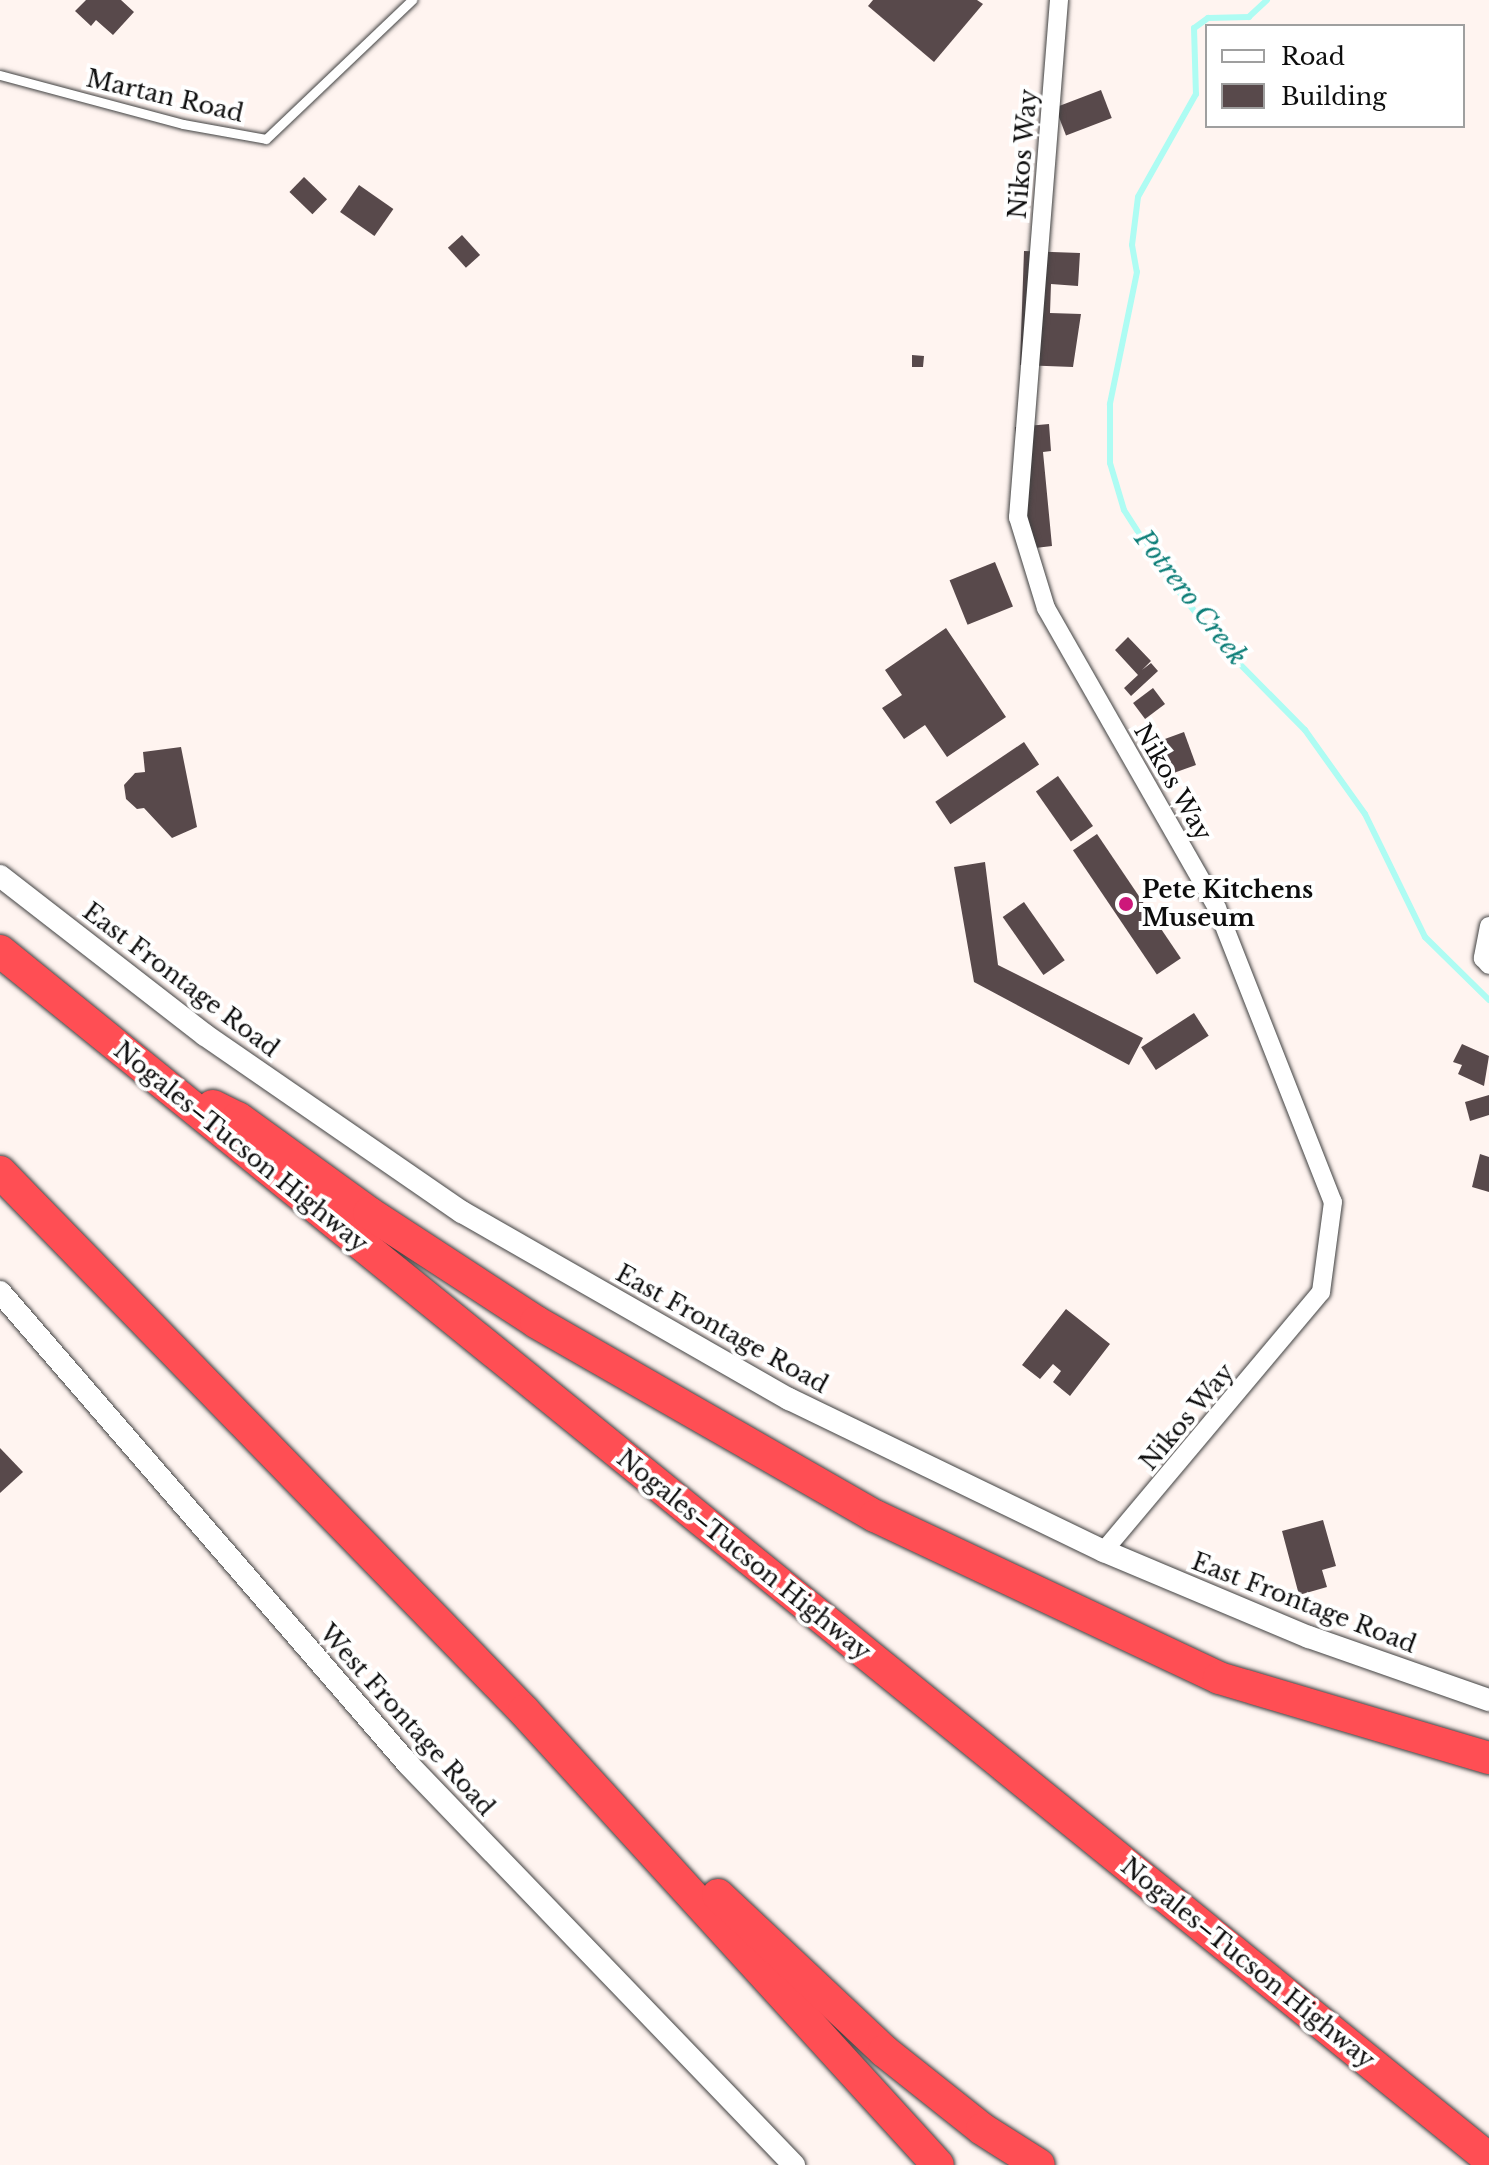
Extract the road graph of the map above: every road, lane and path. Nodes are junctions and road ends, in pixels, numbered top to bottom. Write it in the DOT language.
graph roads {
  1 [pos="412,0"];
  2 [pos="1059,0"];
  3 [pos="0,75"];
  4 [pos="0,876"];
  5 [pos="1489,926"];
  6 [pos="0,951"];
  7 [pos="1489,965"];
  8 [pos="158,1081"];
  9 [pos="0,1172"];
  10 [pos="0,1292"];
  11 [pos="1104,1551"];
  12 [pos="1489,1700"];
  13 [pos="524,1711"];
  14 [pos="1489,1758"];
  15 [pos="1489,2159"];
  16 [pos="794,2165"];
  17 [pos="938,2165"];
  18 [pos="1039,2165"];
  1 -- 3 [label="lane, Martan Road"];
  2 -- 11 [label="street, Nikos Way"];
  4 -- 11 [label="street, East Frontage Road"];
  5 -- 7 [label="street"];
  6 -- 8 [label="highway, Nogales–Tucson Highway"];
  8 -- 14 [label="highway"];
  8 -- 15 [label="highway, Nogales–Tucson Highway"];
  9 -- 13 [label="highway"];
  10 -- 16 [label="street, West Frontage Road"];
  11 -- 12 [label="street, East Frontage Road"];
  13 -- 17 [label="highway"];
  13 -- 18 [label="highway"];
}
